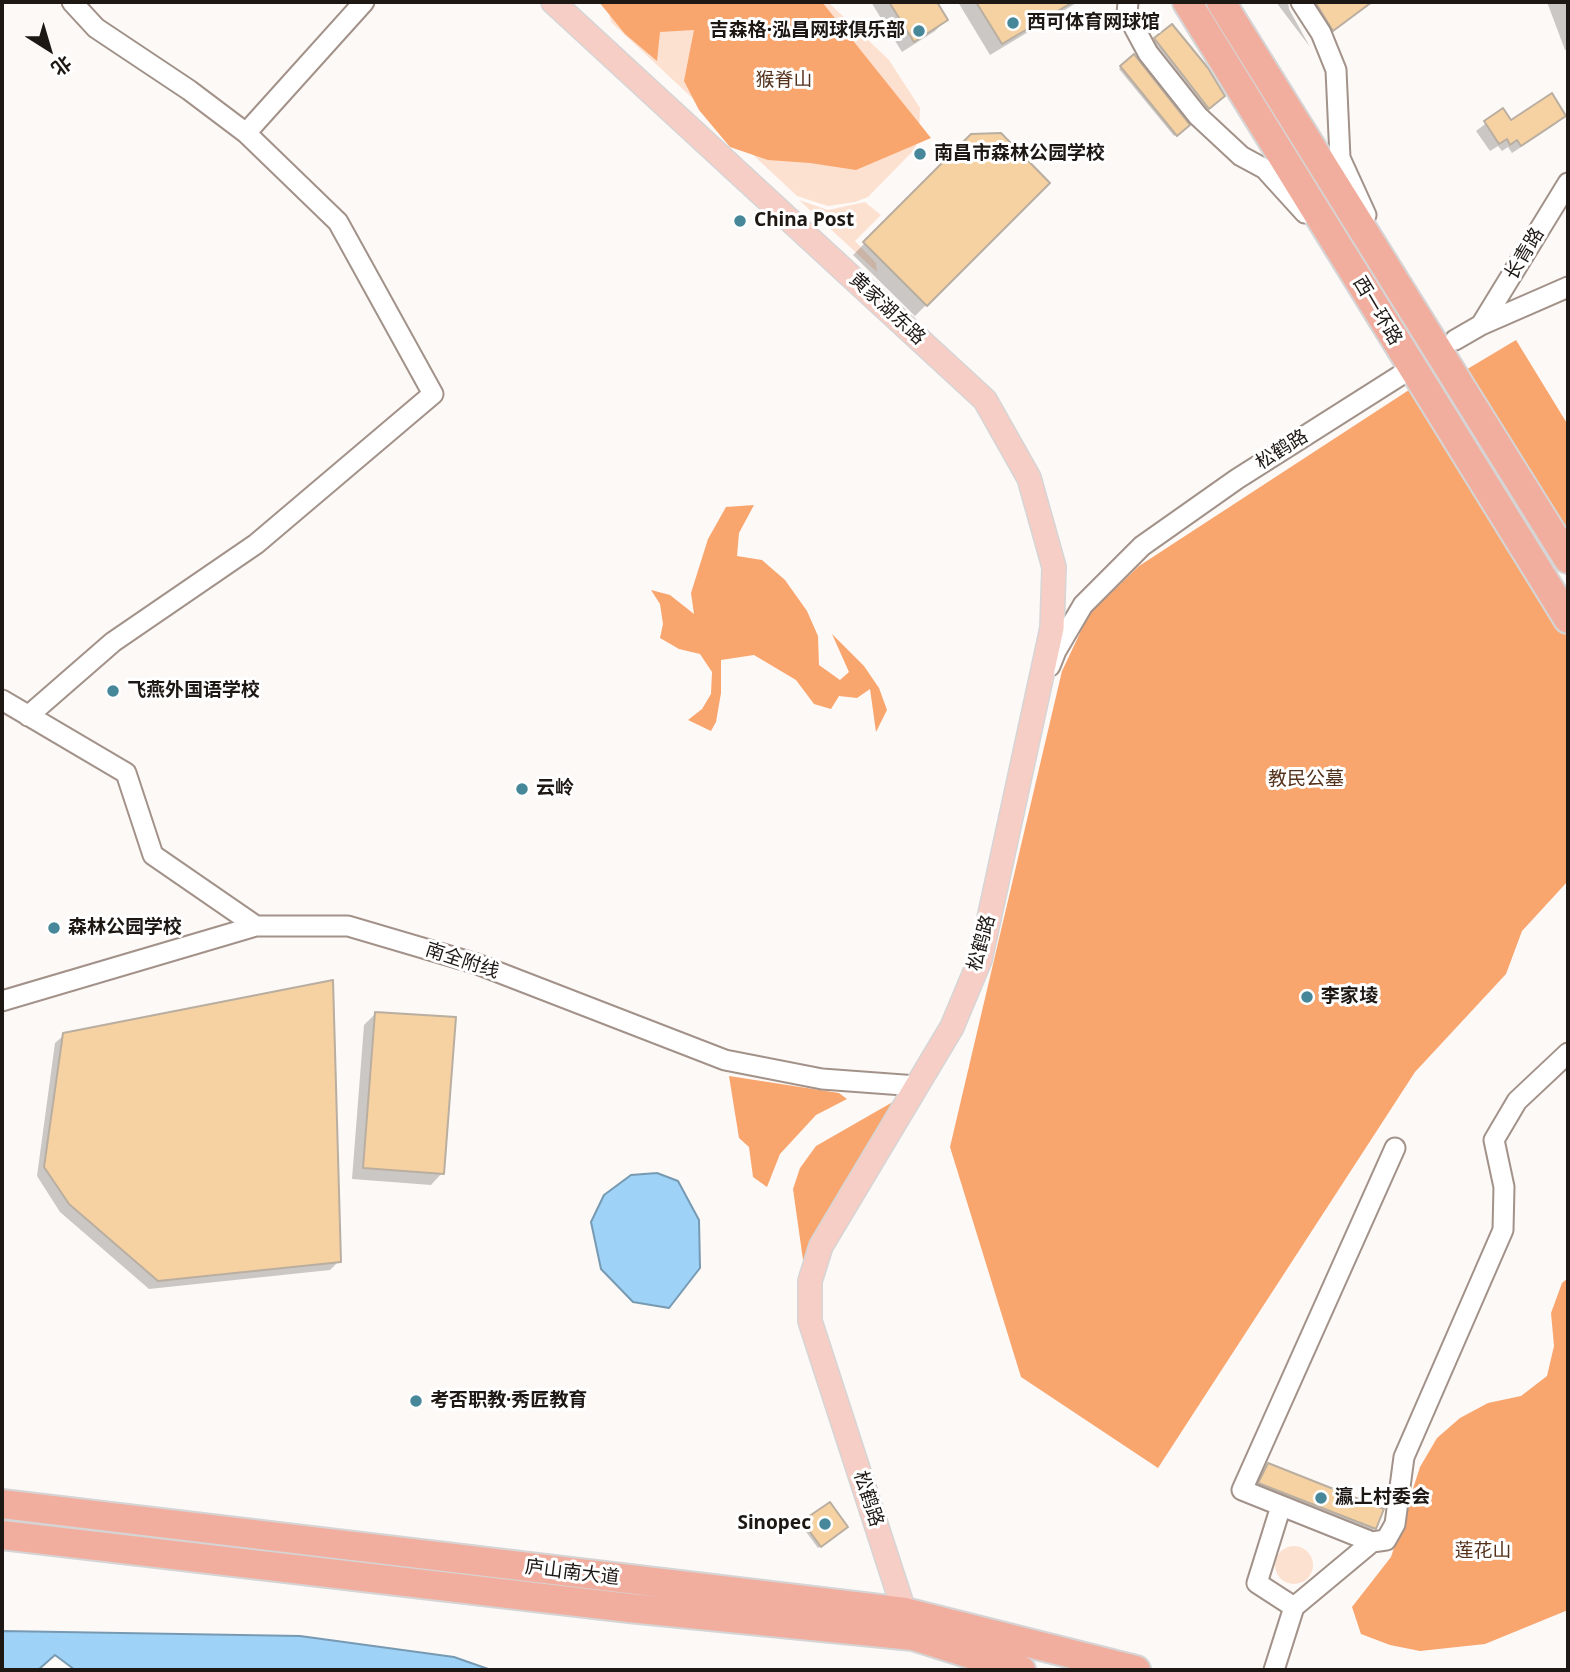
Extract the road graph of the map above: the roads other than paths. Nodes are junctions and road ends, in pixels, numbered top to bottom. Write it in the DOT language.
graph roads {
  1 [pos="72,2"];
  2 [pos="364,2"];
  3 [pos="553,2"];
  4 [pos="1128,2"];
  5 [pos="1187,2"];
  6 [pos="1221,2"];
  7 [pos="1301,2"];
  8 [pos="246,133"];
  9 [pos="1568,183"];
  10 [pos="1351,267"];
  11 [pos="1568,287"];
  12 [pos="1402,293"];
  13 [pos="1482,325"];
  14 [pos="1455,340"];
  15 [pos="1404,373"];
  16 [pos="1568,559"];
  17 [pos="1568,619"];
  18 [pos="2,700"];
  19 [pos="1035,703"];
  20 [pos="28,716"];
  21 [pos="256,926"];
  22 [pos="2,1002"];
  23 [pos="1568,1053"];
  24 [pos="917,1086"];
  25 [pos="1395,1148"];
  26 [pos="2,1504"];
  27 [pos="1281,1506"];
  28 [pos="2,1535"];
  29 [pos="1372,1542"];
  30 [pos="1294,1607"];
  31 [pos="909,1624"];
  32 [pos="1021,1670"];
  33 [pos="1136,1670"];
  34 [pos="1274,1670"];
  1 -- 8 [label="street"];
  2 -- 8 [label="street"];
  3 -- 19 [label="main road, 黄家湖东路"];
  4 -- 10 [label="street"];
  5 -- 10 [label="highway, 西一环路"];
  6 -- 12 [label="highway, 西一环路"];
  7 -- 12 [label="street"];
  8 -- 20 [label="street"];
  9 -- 13 [label="street, 长青路"];
  10 -- 17 [label="highway, 西一环路"];
  11 -- 13 [label="street"];
  12 -- 16 [label="highway, 西一环路"];
  13 -- 14 [label="street"];
  15 -- 19 [label="street, 松鹤路"];
  18 -- 20 [label="street"];
  19 -- 24 [label="main road, 松鹤路"];
  20 -- 21 [label="street"];
  21 -- 22 [label="street, 南全附线"];
  21 -- 24 [label="street, 南全附线"];
  23 -- 29 [label="street"];
  24 -- 31 [label="main road, 松鹤路"];
  25 -- 27 [label="street"];
  26 -- 31 [label="highway, 庐山南大道"];
  27 -- 29 [label="street"];
  27 -- 30 [label="street"];
  28 -- 31 [label="highway, 庐山南大道"];
  29 -- 30 [label="street"];
  30 -- 34 [label="street"];
  31 -- 32 [label="highway, 庐山南大道"];
  31 -- 33 [label="highway, 庐山南大道"];
}
